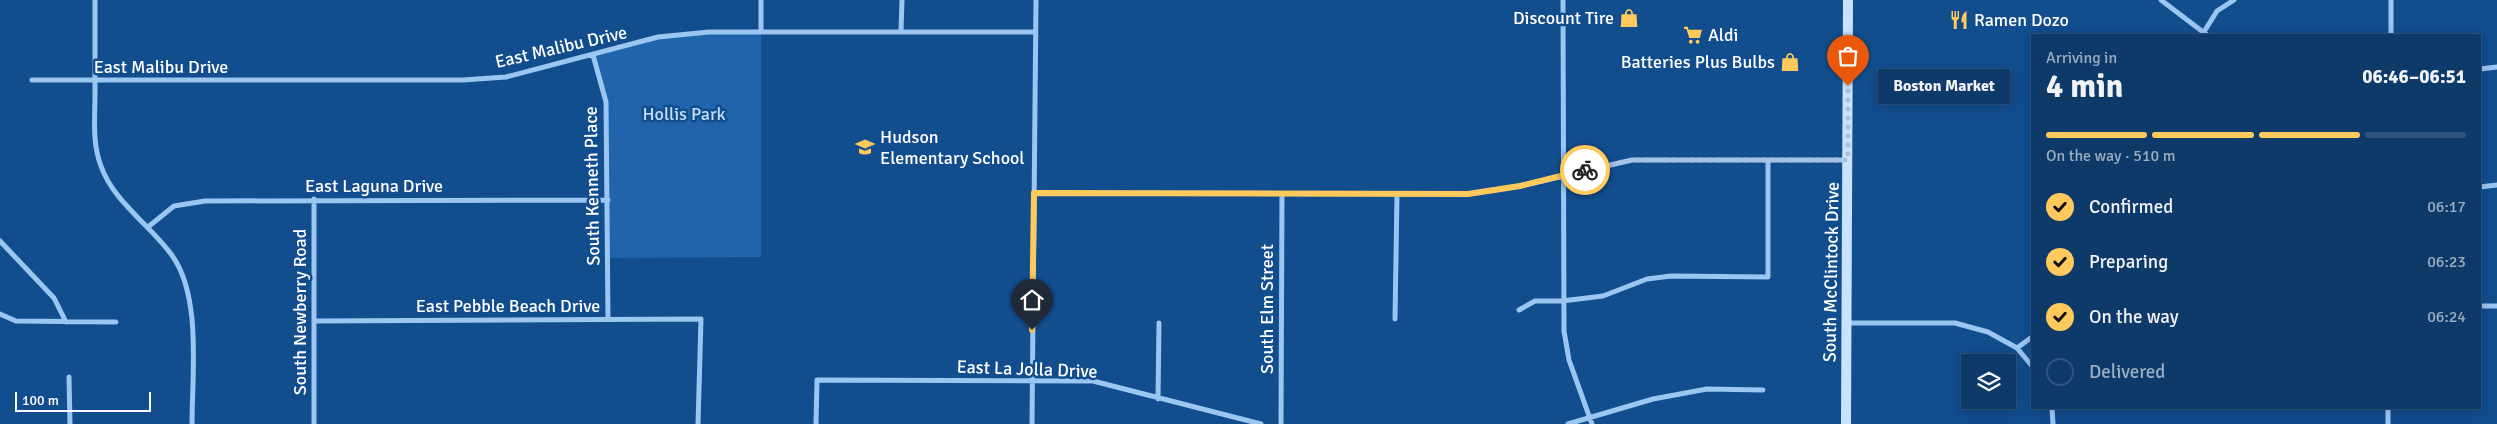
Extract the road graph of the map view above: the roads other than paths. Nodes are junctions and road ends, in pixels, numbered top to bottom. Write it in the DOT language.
graph roads {
  1 [pos="95,0"];
  2 [pos="761,0"];
  3 [pos="902,0"];
  4 [pos="1036,0"];
  5 [pos="1563,0"];
  6 [pos="1848,0"];
  7 [pos="2162,0"];
  8 [pos="2234,0"];
  9 [pos="2391,0"];
  10 [pos="761,31"];
  11 [pos="902,31"];
  12 [pos="1035,32"];
  13 [pos="2204,34"];
  14 [pos="2391,34"];
  15 [pos="593,55"];
  16 [pos="2497,67"];
  17 [pos="2481,69"];
  18 [pos="32,80"];
  19 [pos="94,81"];
  20 [pos="1768,160"];
  21 [pos="1848,160"];
  22 [pos="1562,175"];
  23 [pos="2497,185"];
  24 [pos="2481,187"];
  25 [pos="1034,193"];
  26 [pos="1282,194"];
  27 [pos="1397,194"];
  28 [pos="314,199"];
  29 [pos="608,200"];
  30 [pos="148,227"];
  31 [pos="0,241"];
  32 [pos="1562,301"];
  33 [pos="2481,306"];
  34 [pos="2497,306"];
  35 [pos="1519,310"];
  36 [pos="0,314"];
  37 [pos="608,319"];
  38 [pos="1395,319"];
  39 [pos="314,321"];
  40 [pos="66,322"];
  41 [pos="116,322"];
  42 [pos="1159,323"];
  43 [pos="1846,323"];
  44 [pos="2031,339"];
  45 [pos="2017,348"];
  46 [pos="2031,365"];
  47 [pos="69,377"];
  48 [pos="1032,380"];
  49 [pos="1763,390"];
  50 [pos="1158,399"];
  51 [pos="2052,409"];
  52 [pos="2388,409"];
  53 [pos="1589,418"];
  54 [pos="70,424"];
  55 [pos="192,424"];
  56 [pos="314,424"];
  57 [pos="698,424"];
  58 [pos="816,424"];
  59 [pos="1032,424"];
  60 [pos="1261,424"];
  61 [pos="1281,424"];
  62 [pos="1568,424"];
  63 [pos="1592,424"];
  64 [pos="1846,424"];
  65 [pos="2053,424"];
  66 [pos="2388,424"];
  1 -- 19 [label="street"];
  2 -- 10 [label="street"];
  3 -- 11 [label="street"];
  4 -- 12 [label="street"];
  5 -- 22 [label="street"];
  6 -- 21 [label="main road, South McClintock Drive"];
  7 -- 13 [label="street"];
  8 -- 13 [label="street"];
  9 -- 14 [label="street"];
  10 -- 11 [label="street, East Malibu Drive"];
  10 -- 15 [label="street, East Malibu Drive"];
  11 -- 12 [label="street, East Malibu Drive"];
  12 -- 25 [label="street"];
  15 -- 19 [label="street, East Malibu Drive"];
  15 -- 29 [label="street, South Kenneth Place"];
  16 -- 17 [label="street"];
  18 -- 19 [label="street, East Malibu Drive"];
  19 -- 30 [label="street"];
  20 -- 21 [label="street"];
  20 -- 22 [label="street"];
  20 -- 32 [label="street"];
  21 -- 43 [label="main road, South McClintock Drive"];
  22 -- 27 [label="street"];
  22 -- 32 [label="street"];
  23 -- 24 [label="street"];
  25 -- 26 [label="street"];
  25 -- 48 [label="street"];
  26 -- 27 [label="street"];
  26 -- 61 [label="street, South Elm Street"];
  27 -- 38 [label="street"];
  28 -- 29 [label="street, East Laguna Drive"];
  28 -- 30 [label="street, East Laguna Drive"];
  28 -- 39 [label="street, South Newberry Road"];
  29 -- 37 [label="street, South Kenneth Place"];
  30 -- 55 [label="street"];
  31 -- 40 [label="street"];
  32 -- 35 [label="street"];
  32 -- 53 [label="street"];
  33 -- 34 [label="street"];
  36 -- 40 [label="street"];
  37 -- 39 [label="street, East Pebble Beach Drive"];
  37 -- 57 [label="street, East Pebble Beach Drive"];
  39 -- 56 [label="street, South Newberry Road"];
  40 -- 41 [label="street"];
  42 -- 50 [label="street"];
  43 -- 45 [label="street"];
  43 -- 64 [label="main road, South McClintock Drive"];
  44 -- 45 [label="street"];
  45 -- 46 [label="street"];
  47 -- 54 [label="street"];
  48 -- 50 [label="street, East La Jolla Drive"];
  48 -- 58 [label="street, East La Jolla Drive"];
  48 -- 59 [label="street"];
  49 -- 53 [label="street"];
  50 -- 60 [label="street, East La Jolla Drive"];
  51 -- 65 [label="street"];
  52 -- 66 [label="street"];
  53 -- 62 [label="street"];
  53 -- 63 [label="street"];
}
